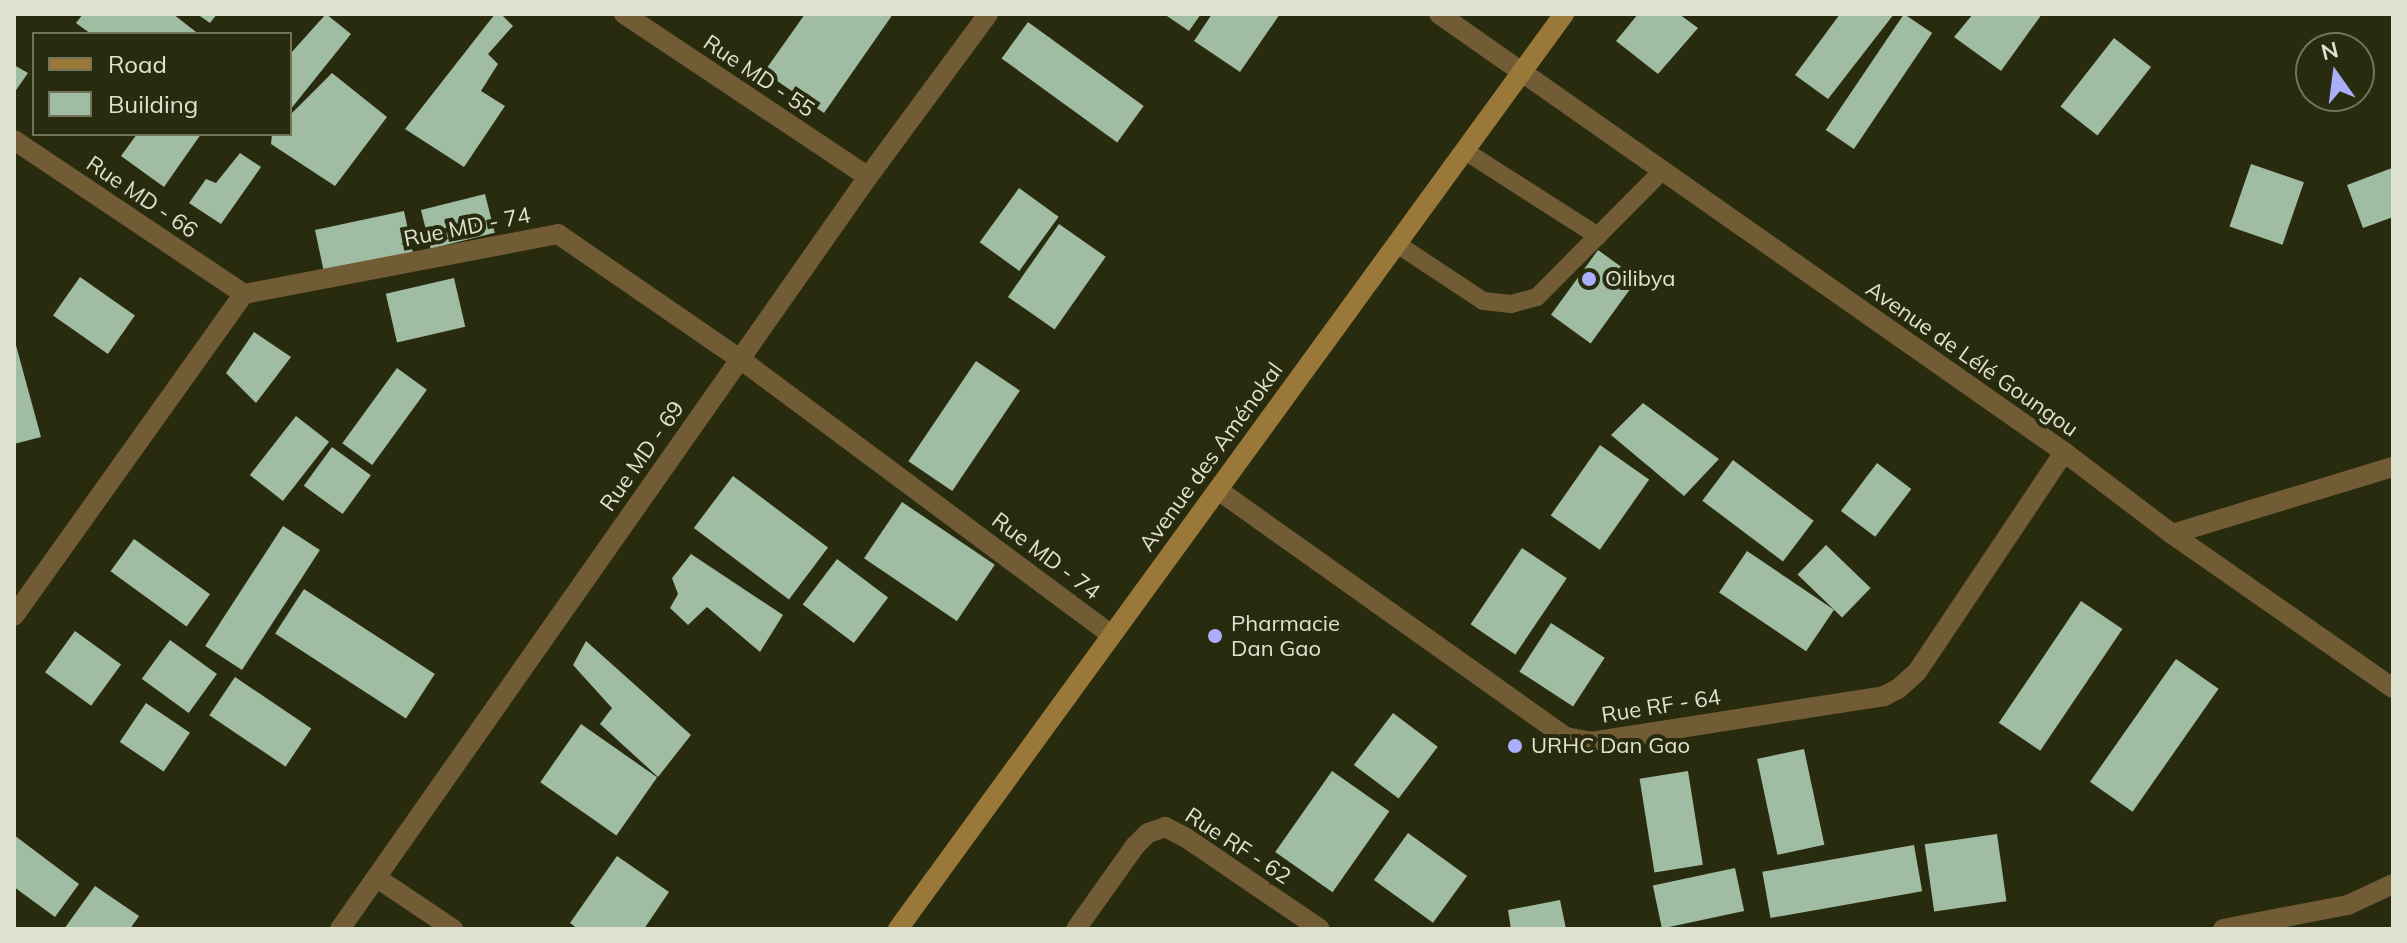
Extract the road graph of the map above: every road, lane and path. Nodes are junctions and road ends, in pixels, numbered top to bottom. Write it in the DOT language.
graph roads {
  1 [pos="624,14"];
  2 [pos="988,14"];
  3 [pos="1439,14"];
  4 [pos="1564,14"];
  5 [pos="1521,72"];
  6 [pos="14,140"];
  7 [pos="1465,151"];
  8 [pos="1662,171"];
  9 [pos="868,177"];
  10 [pos="1598,236"];
  11 [pos="1397,244"];
  12 [pos="244,294"];
  13 [pos="740,359"];
  14 [pos="2064,452"];
  15 [pos="2393,467"];
  16 [pos="1218,490"];
  17 [pos="2172,534"];
  18 [pos="14,616"];
  19 [pos="1111,635"];
  20 [pos="2393,688"];
  21 [pos="377,878"];
  22 [pos="2393,884"];
  23 [pos="340,929"];
  24 [pos="453,929"];
  25 [pos="898,929"];
  26 [pos="1076,929"];
  27 [pos="1320,929"];
  28 [pos="2223,929"];
  1 -- 9 [label="street, Rue MD - 55"];
  2 -- 9 [label="street, Rue MD - 69"];
  3 -- 5 [label="street, Avenue de Lélé Goungou"];
  4 -- 5 [label="main road, Avenue des Aménokal"];
  5 -- 7 [label="main road, Avenue des Aménokal"];
  5 -- 8 [label="street, Avenue de Lélé Goungou"];
  6 -- 12 [label="street, Rue MD - 66"];
  7 -- 10 [label="lane"];
  7 -- 11 [label="main road, Avenue des Aménokal"];
  8 -- 10 [label="lane"];
  8 -- 14 [label="street, Avenue de Lélé Goungou"];
  9 -- 13 [label="street, Rue MD - 69"];
  10 -- 11 [label="lane"];
  11 -- 16 [label="main road, Avenue des Aménokal"];
  12 -- 13 [label="street, Rue MD - 74"];
  12 -- 18 [label="street"];
  13 -- 19 [label="street, Rue MD - 74"];
  13 -- 21 [label="street, Rue MD - 69"];
  14 -- 16 [label="street, Rue RF - 64"];
  14 -- 17 [label="street, Avenue de Lélé Goungou"];
  15 -- 17 [label="street"];
  16 -- 19 [label="main road, Avenue des Aménokal"];
  17 -- 20 [label="street, Avenue de Lélé Goungou"];
  19 -- 25 [label="main road, Avenue des Aménokal"];
  21 -- 23 [label="street, Rue MD - 69"];
  21 -- 24 [label="street"];
  22 -- 28 [label="street"];
  26 -- 27 [label="street, Rue RF - 62"];
}
